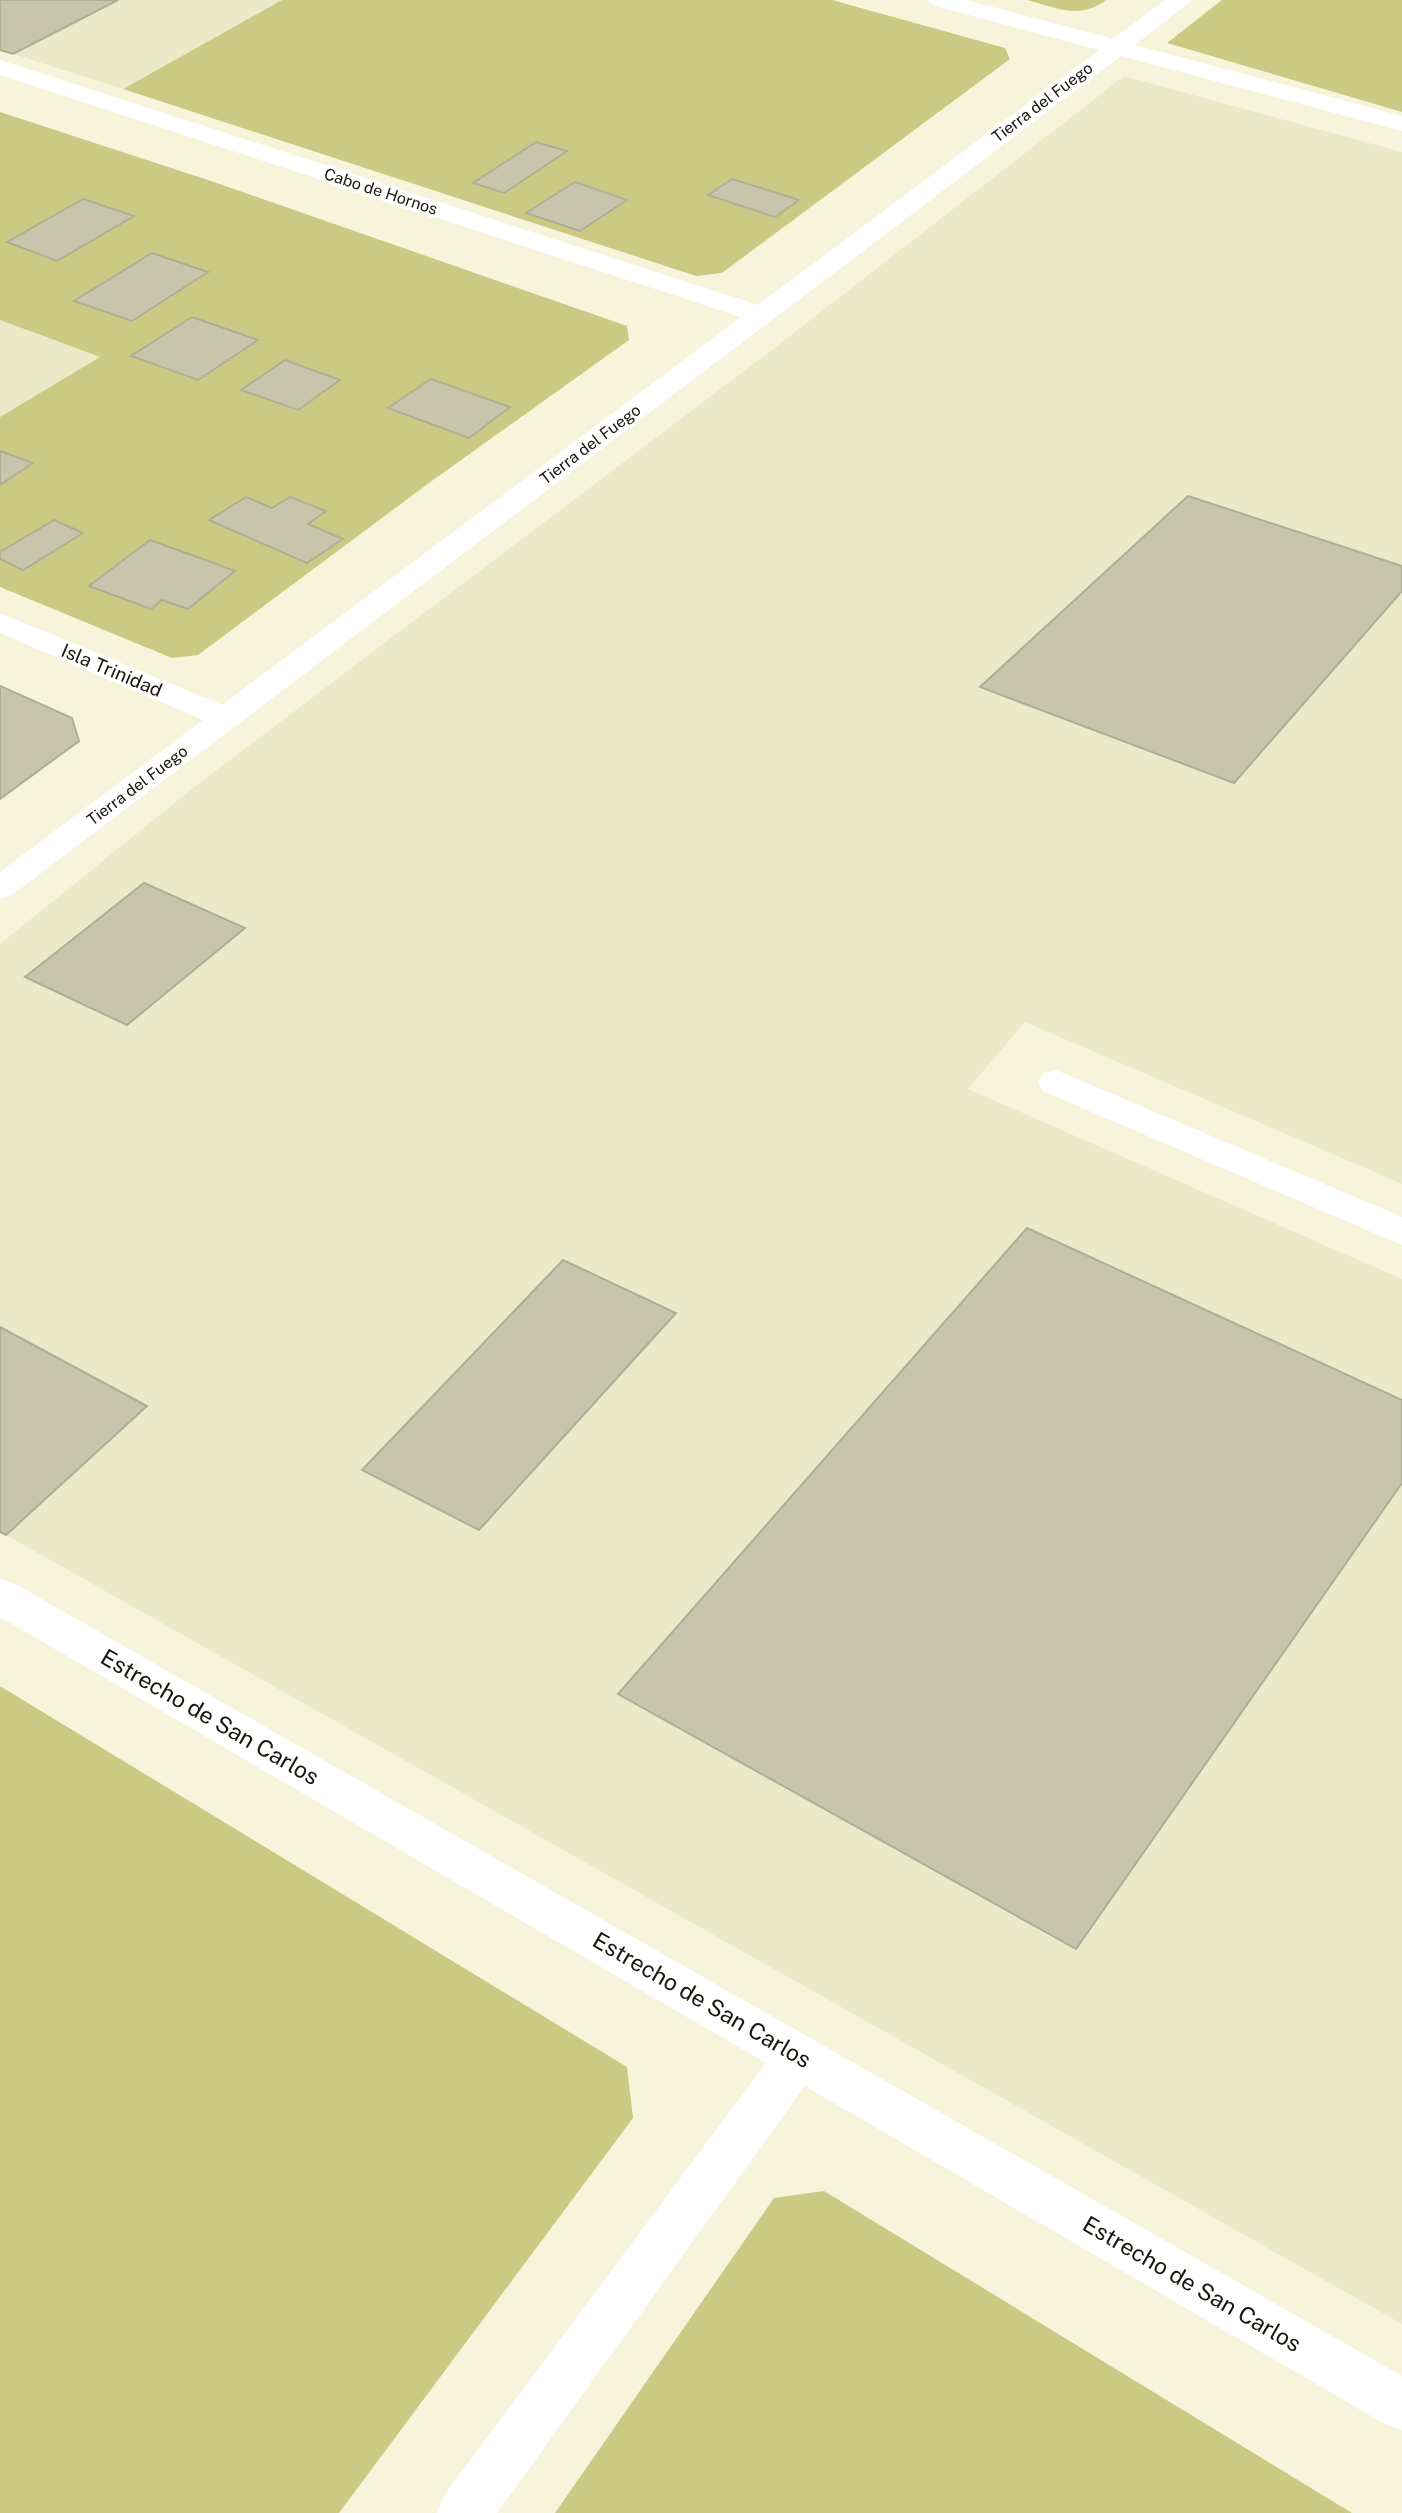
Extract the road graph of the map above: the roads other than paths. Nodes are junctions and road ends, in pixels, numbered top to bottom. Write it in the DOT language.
graph roads {
  1 [pos="940,0"];
  2 [pos="1180,0"];
  3 [pos="1115,48"];
  4 [pos="0,67"];
  5 [pos="1402,124"];
  6 [pos="762,314"];
  7 [pos="0,622"];
  8 [pos="225,718"];
  9 [pos="0,888"];
  10 [pos="1056,1082"];
  11 [pos="1402,1232"];
  12 [pos="0,1596"];
  13 [pos="799,2056"];
  14 [pos="1402,2405"];
  15 [pos="464,2513"];
  1 -- 3 [label="street"];
  2 -- 3 [label="street, Tierra del Fuego"];
  3 -- 5 [label="street"];
  3 -- 6 [label="street, Tierra del Fuego"];
  4 -- 6 [label="street, Cabo de Hornos"];
  6 -- 8 [label="street, Tierra del Fuego"];
  7 -- 8 [label="street, Isla Trinidad"];
  8 -- 9 [label="street, Tierra del Fuego"];
  10 -- 11 [label="street"];
  12 -- 13 [label="street, Estrecho de San Carlos"];
  13 -- 14 [label="street, Estrecho de San Carlos"];
  13 -- 15 [label="street"];
}
